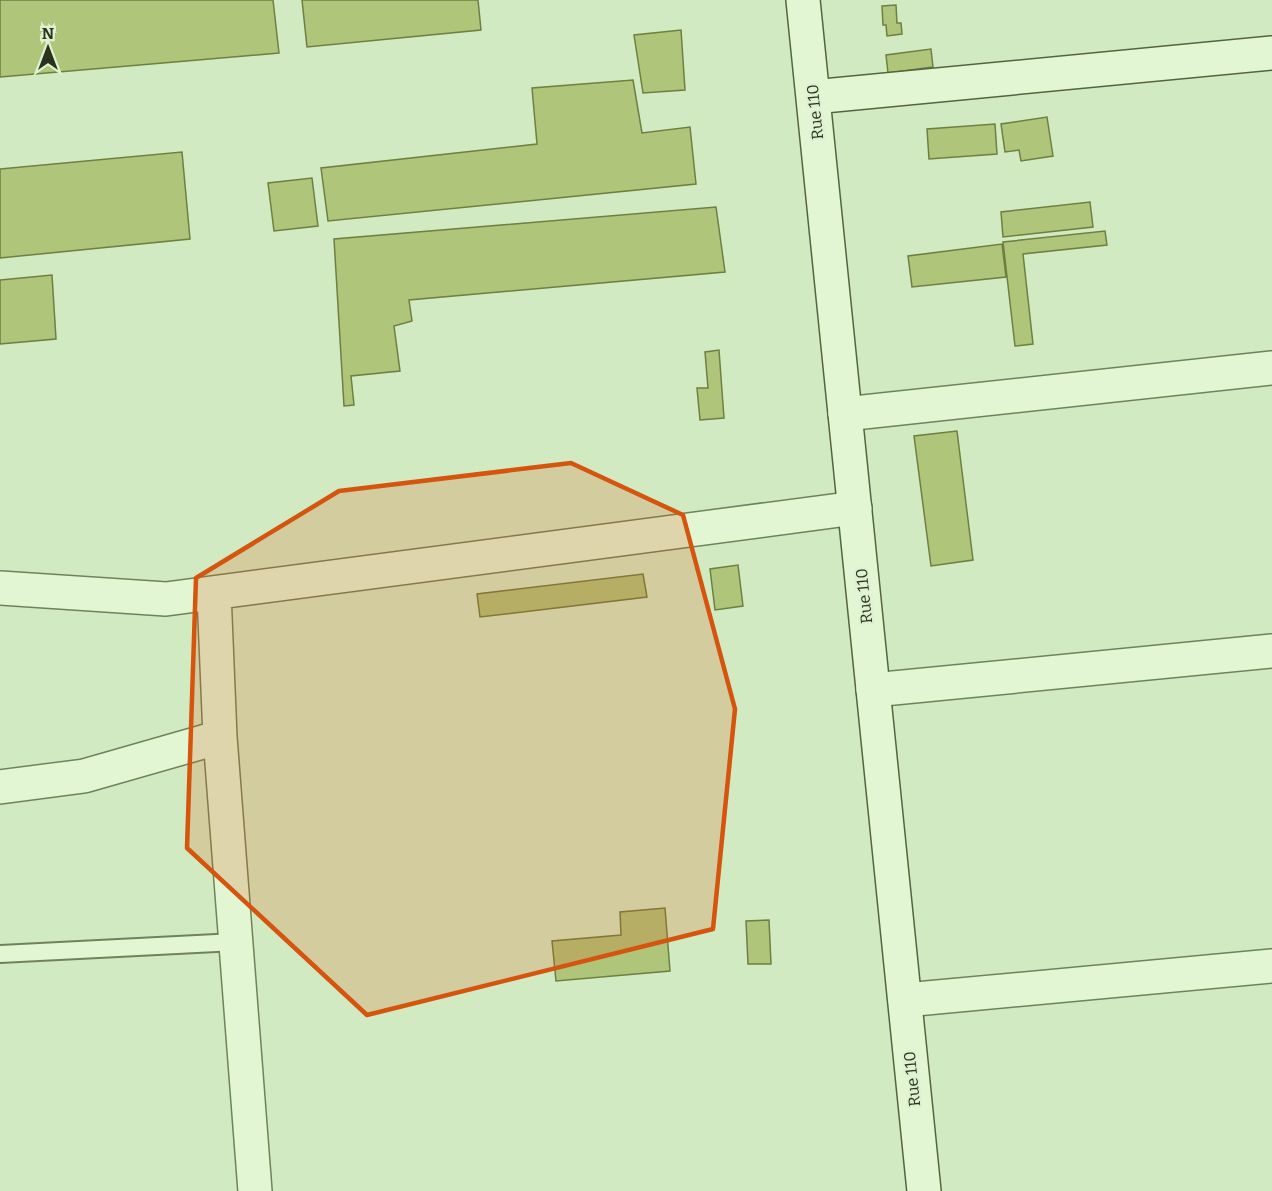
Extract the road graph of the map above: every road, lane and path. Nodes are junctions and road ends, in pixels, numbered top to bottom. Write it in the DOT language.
graph roads {
  1 [pos="803,0"];
  2 [pos="1272,54"];
  3 [pos="813,97"];
  4 [pos="1272,368"];
  5 [pos="845,414"];
  6 [pos="855,508"];
  7 [pos="0,588"];
  8 [pos="214,592"];
  9 [pos="1272,651"];
  10 [pos="873,690"];
  11 [pos="220,737"];
  12 [pos="0,787"];
  13 [pos="236,942"];
  14 [pos="0,954"];
  15 [pos="1272,966"];
  16 [pos="904,1000"];
  17 [pos="255,1191"];
  18 [pos="924,1191"];
  1 -- 3 [label="street, Rue 110"];
  2 -- 3 [label="street"];
  3 -- 5 [label="street, Rue 110"];
  4 -- 5 [label="street"];
  5 -- 6 [label="street, Rue 110"];
  6 -- 8 [label="street"];
  6 -- 10 [label="street, Rue 110"];
  7 -- 8 [label="street"];
  8 -- 11 [label="street"];
  9 -- 10 [label="street"];
  10 -- 16 [label="street, Rue 110"];
  11 -- 12 [label="street"];
  11 -- 13 [label="street"];
  13 -- 14 [label="lane"];
  13 -- 17 [label="street"];
  15 -- 16 [label="street"];
  16 -- 18 [label="street, Rue 110"];
}
